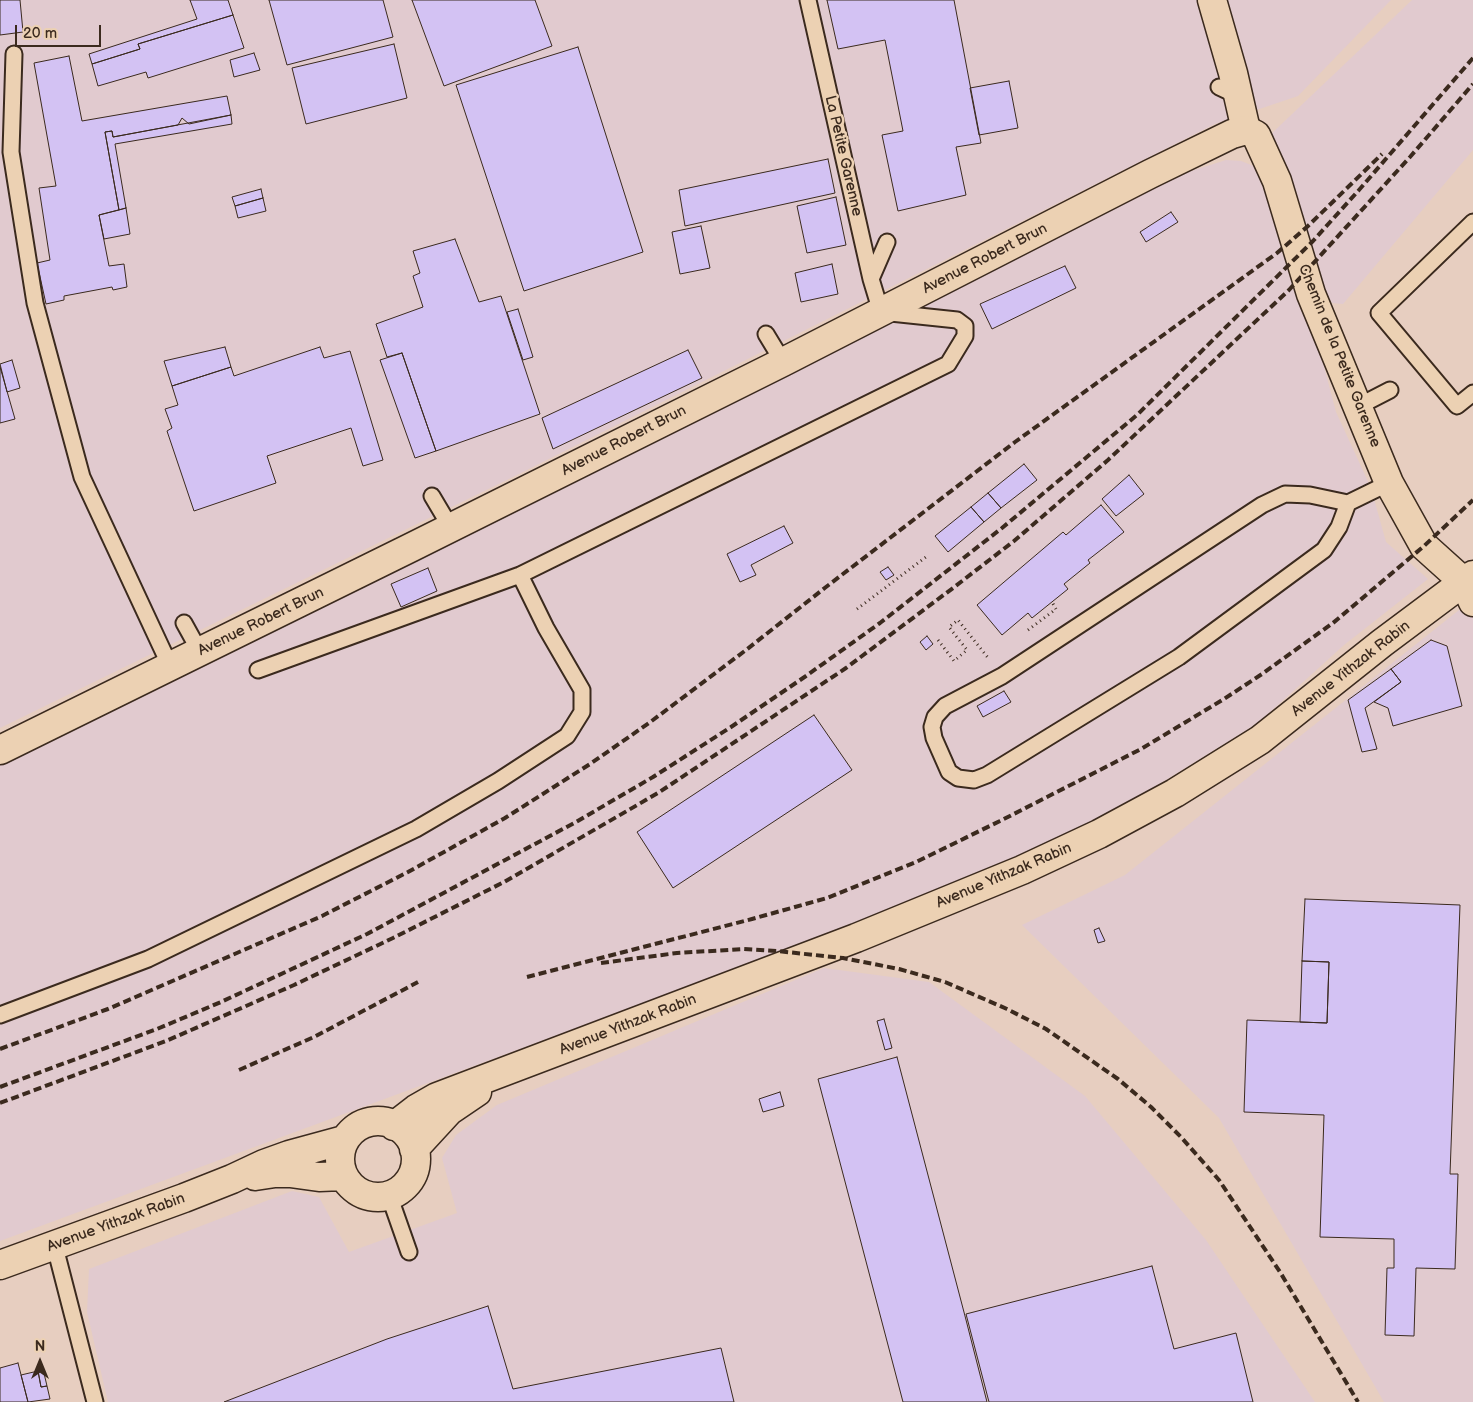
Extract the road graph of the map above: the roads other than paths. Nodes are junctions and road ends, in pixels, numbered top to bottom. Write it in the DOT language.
graph roads {
  1 [pos="808,0"];
  2 [pos="1212,0"];
  3 [pos="14,54"];
  4 [pos="1246,130"];
  5 [pos="1473,222"];
  6 [pos="887,242"];
  7 [pos="871,279"];
  8 [pos="881,312"];
  9 [pos="766,334"];
  10 [pos="782,362"];
  11 [pos="1390,390"];
  12 [pos="1473,393"];
  13 [pos="1359,406"];
  14 [pos="1389,483"];
  15 [pos="432,496"];
  16 [pos="1348,503"];
  17 [pos="451,528"];
  18 [pos="520,575"];
  19 [pos="1471,585"];
  20 [pos="184,622"];
  21 [pos="200,652"];
  22 [pos="170,666"];
  23 [pos="258,670"];
  24 [pos="0,750"];
  25 [pos="0,1015"];
  26 [pos="495,1076"];
  27 [pos="394,1126"];
  28 [pos="344,1140"];
  29 [pos="414,1149"];
  30 [pos="343,1176"];
  31 [pos="232,1179"];
  32 [pos="389,1195"];
  33 [pos="55,1247"];
  34 [pos="409,1252"];
  35 [pos="0,1265"];
  36 [pos="95,1402"];
  1 -- 7 [label="lane, La Petite Garenne"];
  2 -- 4 [label="street, Chemin de la Petite Garenne"];
  3 -- 22 [label="lane"];
  4 -- 8 [label="street, Avenue Robert Brun"];
  4 -- 13 [label="street, Chemin de la Petite Garenne"];
  5 -- 12 [label="lane"];
  6 -- 7 [label="lane"];
  7 -- 8 [label="lane, La Petite Garenne"];
  8 -- 10 [label="street, Avenue Robert Brun"];
  8 -- 18 [label="lane"];
  9 -- 10 [label="lane"];
  10 -- 17 [label="street, Avenue Robert Brun"];
  11 -- 13 [label="lane"];
  13 -- 14 [label="street, Chemin de la Petite Garenne"];
  14 -- 16 [label="lane"];
  14 -- 19 [label="street, Chemin de la Petite Garenne"];
  15 -- 17 [label="lane"];
  16 -- 16 [label="lane"];
  17 -- 21 [label="street, Avenue Robert Brun"];
  18 -- 23 [label="lane"];
  18 -- 25 [label="lane"];
  19 -- 26 [label="street, Avenue Yithzak Rabin"];
  20 -- 21 [label="lane"];
  21 -- 22 [label="street, Avenue Robert Brun"];
  22 -- 24 [label="street, Avenue Robert Brun"];
  26 -- 27 [label="street, Avenue Yithzak Rabin"];
  26 -- 29 [label="street"];
  27 -- 28 [label="street"];
  27 -- 29 [label="street"];
  28 -- 30 [label="street"];
  28 -- 31 [label="street"];
  29 -- 32 [label="street"];
  30 -- 31 [label="street"];
  30 -- 32 [label="street"];
  31 -- 33 [label="street, Avenue Yithzak Rabin"];
  32 -- 34 [label="lane"];
  33 -- 35 [label="street, Avenue Yithzak Rabin"];
  33 -- 36 [label="lane"];
}
